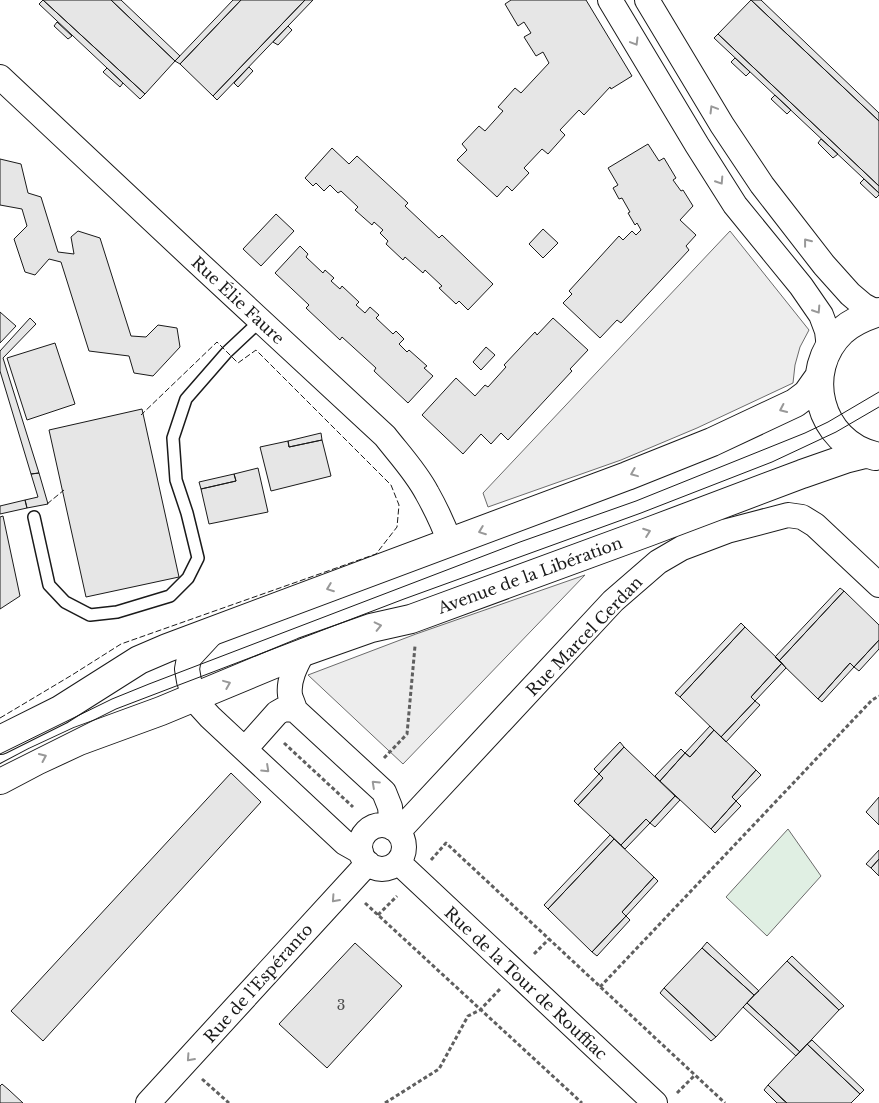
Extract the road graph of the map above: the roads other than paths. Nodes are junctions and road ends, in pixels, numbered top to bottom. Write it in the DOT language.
graph roads {
  1 [pos="610,0"];
  2 [pos="647,0"];
  3 [pos="1,80"];
  4 [pos="878,312"];
  5 [pos="260,321"];
  6 [pos="829,348"];
  7 [pos="819,377"];
  8 [pos="872,456"];
  9 [pos="34,516"];
  10 [pos="450,543"];
  11 [pos="879,585"];
  12 [pos="214,631"];
  13 [pos="302,652"];
  14 [pos="195,697"];
  15 [pos="296,710"];
  16 [pos="0,740"];
  17 [pos="245,749"];
  18 [pos="0,780"];
  19 [pos="395,830"];
  20 [pos="364,857"];
  21 [pos="406,870"];
  22 [pos="665,1099"];
  23 [pos="148,1103"];
  1 -- 6 [label="street, one-way"];
  4 -- 2 [label="street, one-way"];
  3 -- 5 [label="street, Rue Élie Faure"];
  4 -- 6 [label="street"];
  5 -- 9 [label="lane"];
  5 -- 10 [label="street, Rue Élie Faure"];
  6 -- 7 [label="street"];
  7 -- 8 [label="street"];
  7 -- 10 [label="street, one-way"];
  13 -- 8 [label="street, Avenue de la Libération, one-way"];
  10 -- 12 [label="street, one-way"];
  11 -- 19 [label="street, Rue Marcel Cerdan"];
  12 -- 14 [label="street"];
  12 -- 16 [label="street"];
  14 -- 13 [label="street, Avenue de la Libération, one-way"];
  13 -- 15 [label="street"];
  14 -- 17 [label="street"];
  18 -- 14 [label="street, Avenue de la Libération, one-way"];
  15 -- 17 [label="street"];
  19 -- 15 [label="street, one-way"];
  17 -- 20 [label="street, one-way"];
  19 -- 20 [label="street"];
  19 -- 21 [label="street"];
  20 -- 21 [label="street"];
  20 -- 23 [label="street, Rue de l'Espéranto, one-way"];
  21 -- 22 [label="street, Rue de la Tour de Rouffiac"];
}
